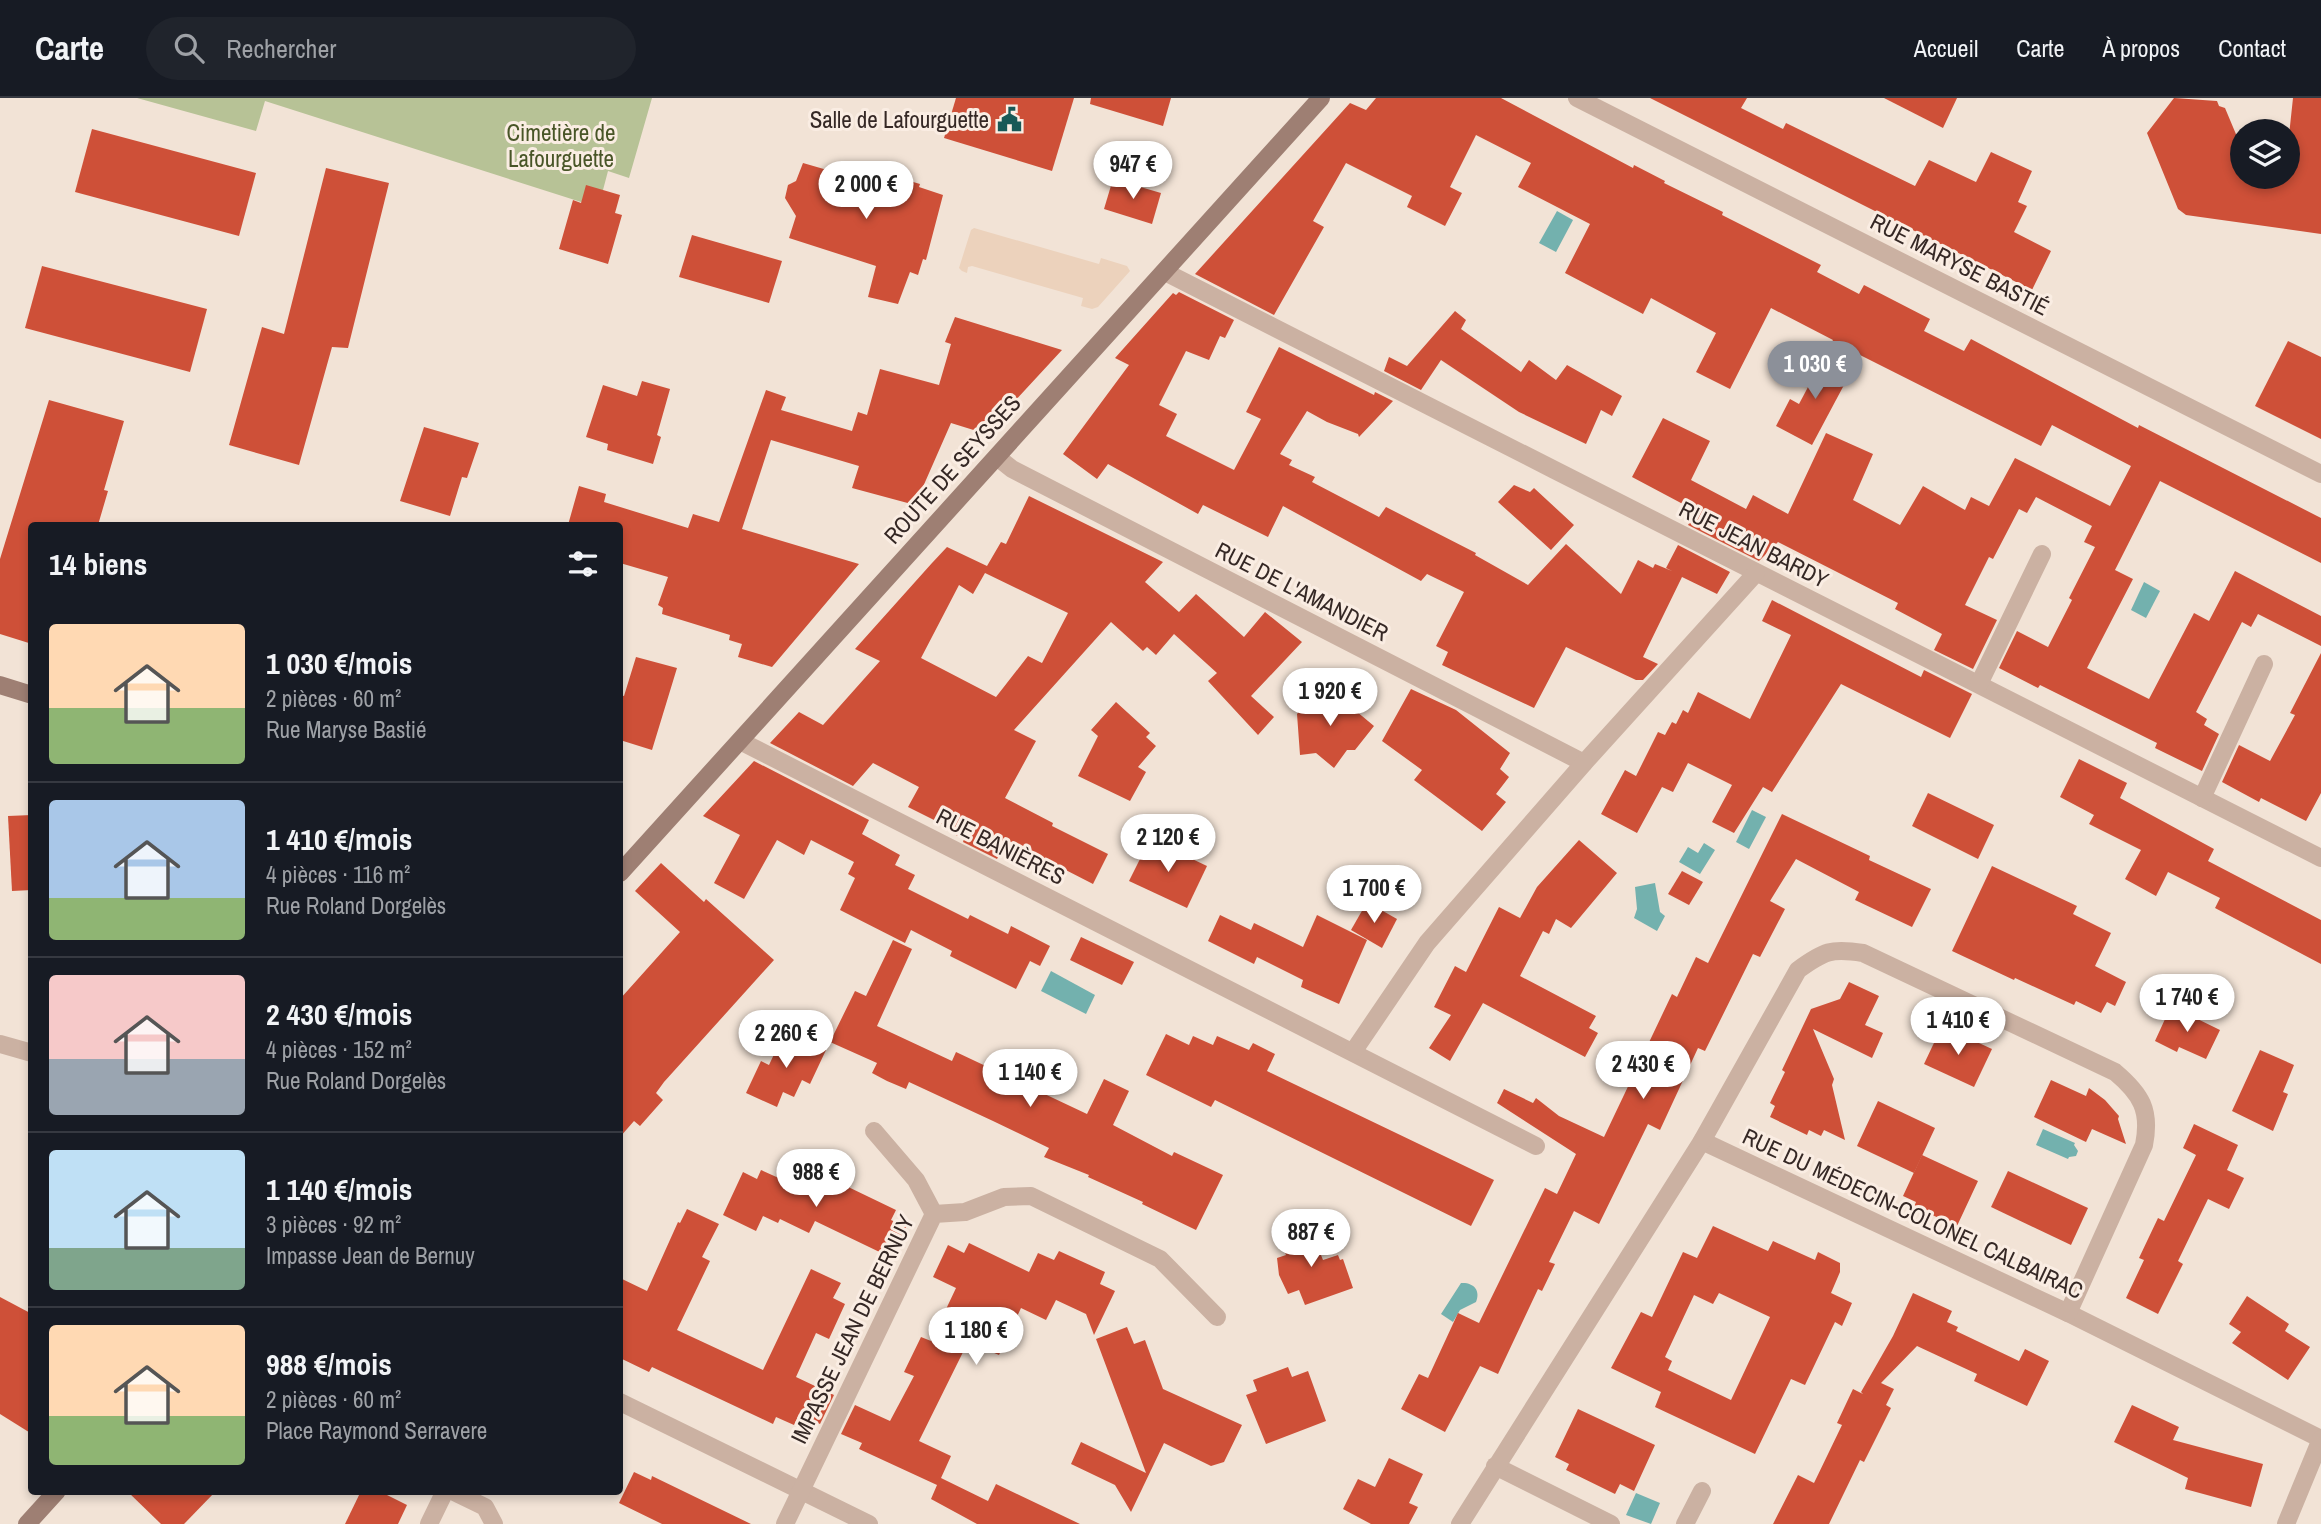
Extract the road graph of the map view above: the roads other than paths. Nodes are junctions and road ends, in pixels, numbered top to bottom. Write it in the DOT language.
graph roads {
  1 [pos="1321,98"];
  2 [pos="1577,98"];
  3 [pos="1165,272"];
  4 [pos="997,457"];
  5 [pos="2321,474"];
  6 [pos="2042,554"];
  7 [pos="1756,573"];
  8 [pos="2264,664"];
  9 [pos="1979,684"];
  10 [pos="0,685"];
  11 [pos="28,694"];
  12 [pos="740,741"];
  13 [pos="1584,764"];
  14 [pos="2202,798"];
  15 [pos="2321,858"];
  16 [pos="623,870"];
  17 [pos="0,1044"];
  18 [pos="28,1052"];
  19 [pos="1353,1052"];
  20 [pos="874,1130"];
  21 [pos="1702,1141"];
  22 [pos="1536,1146"];
  23 [pos="934,1214"];
  24 [pos="2068,1313"];
  25 [pos="1217,1317"];
  26 [pos="623,1404"];
  27 [pos="2321,1439"];
  28 [pos="1495,1466"];
  29 [pos="1702,1491"];
  30 [pos="800,1492"];
  31 [pos="53,1495"];
  32 [pos="443,1495"];
  33 [pos="460,1495"];
  34 [pos="27,1524"];
  35 [pos="429,1524"];
  36 [pos="494,1524"];
  37 [pos="785,1524"];
  38 [pos="869,1524"];
  39 [pos="1460,1524"];
  40 [pos="1611,1524"];
  41 [pos="1685,1524"];
  42 [pos="2286,1524"];
  1 -- 3 [label="main road, ROUTE DE SEYSSES"];
  2 -- 5 [label="street, RUE MARYSE BASTIÉ"];
  3 -- 4 [label="main road, ROUTE DE SEYSSES"];
  3 -- 7 [label="street, RUE JEAN BARDY"];
  4 -- 12 [label="main road, ROUTE DE SEYSSES"];
  4 -- 13 [label="street, RUE DE L'AMANDIER"];
  6 -- 9 [label="street"];
  7 -- 9 [label="street, RUE JEAN BARDY"];
  7 -- 13 [label="street"];
  8 -- 14 [label="street"];
  9 -- 14 [label="street, RUE JEAN BARDY"];
  10 -- 11 [label="main road"];
  12 -- 16 [label="main road, ROUTE DE SEYSSES"];
  12 -- 19 [label="street, RUE BANIÈRES"];
  13 -- 19 [label="street"];
  14 -- 15 [label="street, RUE JEAN BARDY"];
  17 -- 18 [label="street"];
  19 -- 22 [label="street, RUE BANIÈRES"];
  20 -- 23 [label="street"];
  21 -- 24 [label="street, RUE DU MÉDECIN-COLONEL CALBAIRAC"];
  21 -- 24 [label="street"];
  21 -- 28 [label="street"];
  23 -- 25 [label="street, IMPASSE JEAN DE BERNUY"];
  23 -- 30 [label="street, IMPASSE JEAN DE BERNUY"];
  24 -- 27 [label="street, RUE DU MÉDECIN-COLONEL CALBAIRAC"];
  26 -- 30 [label="street"];
  27 -- 42 [label="street"];
  28 -- 39 [label="street"];
  28 -- 40 [label="street"];
  29 -- 41 [label="street"];
  30 -- 37 [label="street, IMPASSE JEAN DE BERNUY"];
  30 -- 38 [label="street"];
  31 -- 34 [label="main road"];
  32 -- 35 [label="street"];
  33 -- 36 [label="street"];
}
